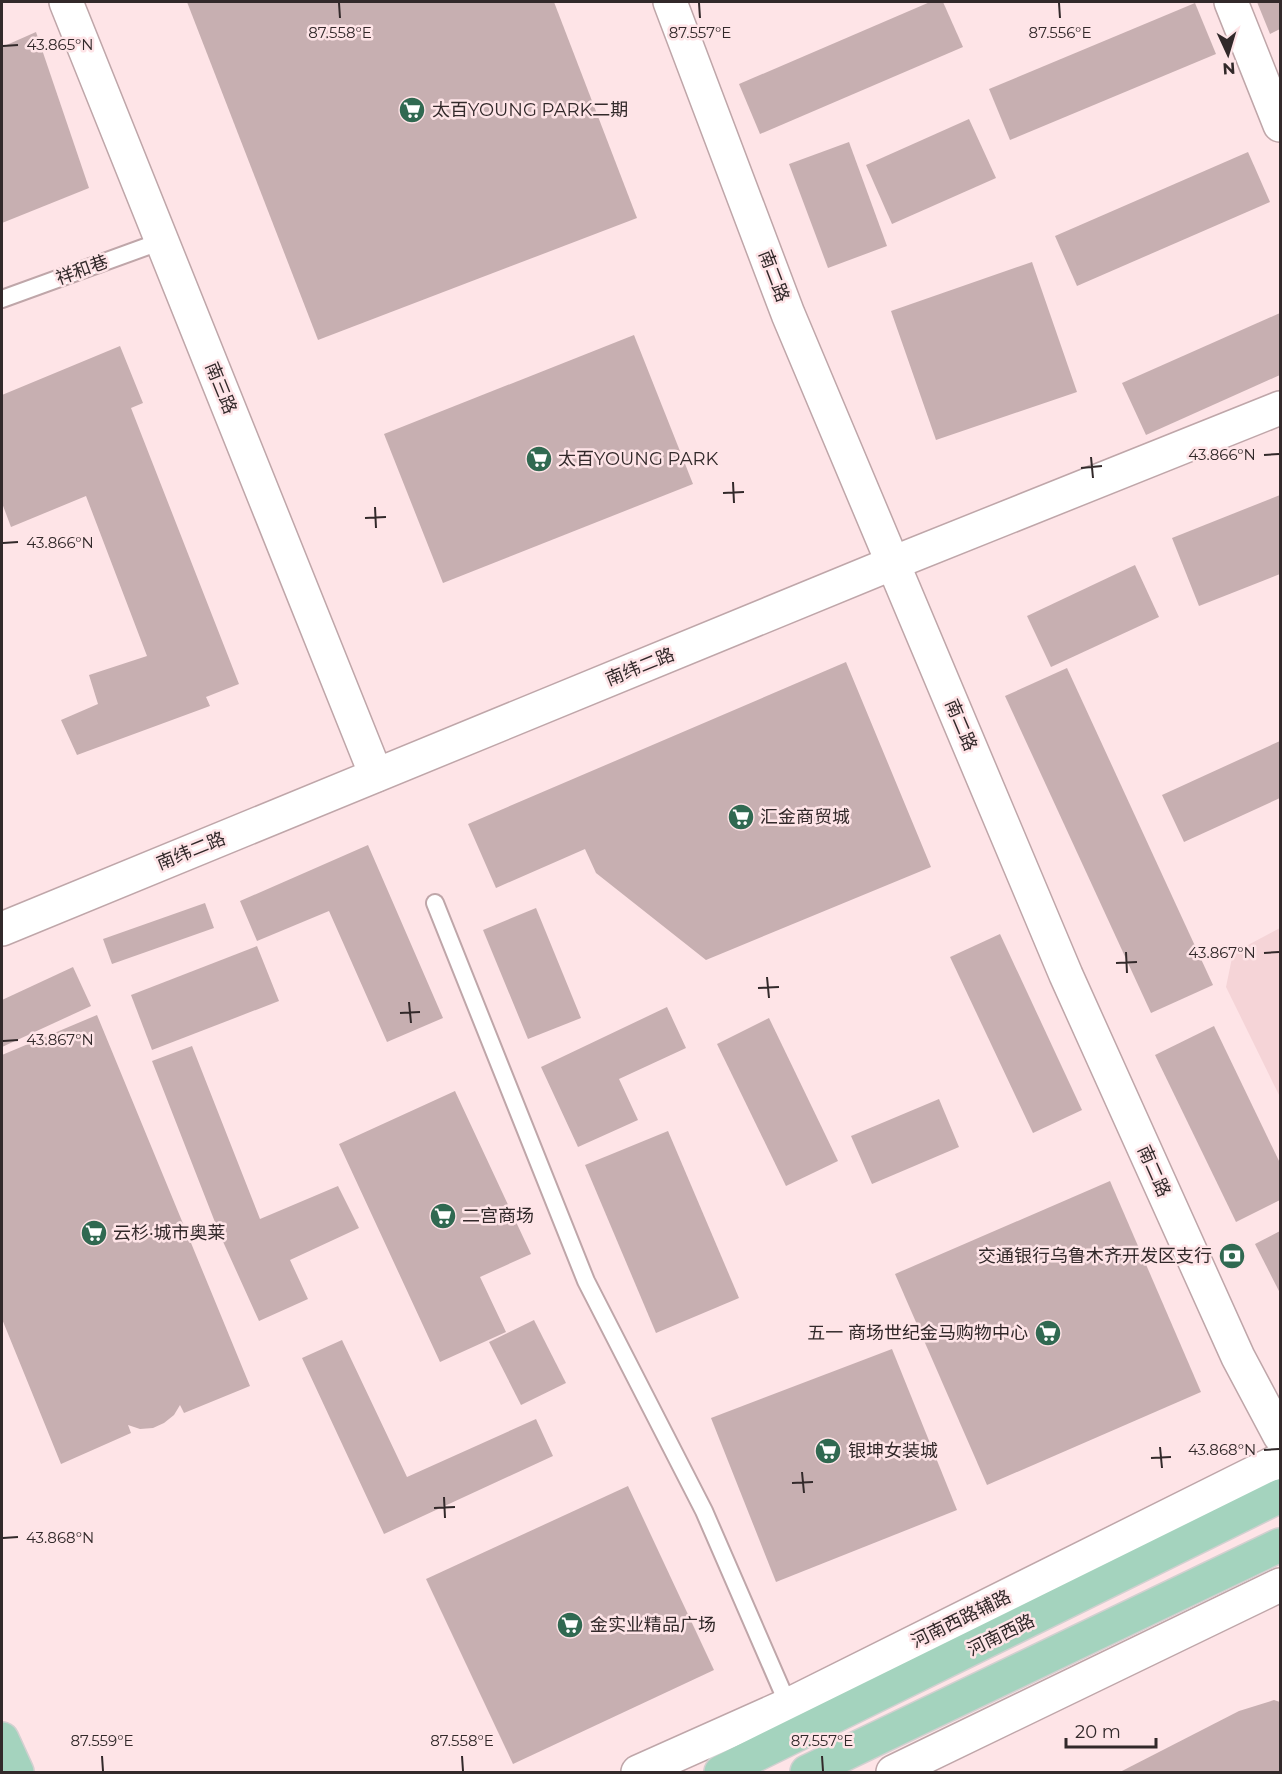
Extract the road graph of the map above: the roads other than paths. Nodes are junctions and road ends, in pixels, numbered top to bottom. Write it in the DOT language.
graph roads {
  1 [pos="66,2"];
  2 [pos="670,2"];
  3 [pos="1231,2"];
  4 [pos="1281,125"];
  5 [pos="162,241"];
  6 [pos="2,299"];
  7 [pos="1281,408"];
  8 [pos="893,563"];
  9 [pos="376,775"];
  10 [pos="435,903"];
  11 [pos="2,929"];
  12 [pos="1281,1436"];
  13 [pos="1281,1460"];
  14 [pos="1281,1496"];
  15 [pos="1281,1545"];
  16 [pos="1281,1585"];
  17 [pos="788,1705"];
  18 [pos="801,1734"];
  19 [pos="2,1739"];
  20 [pos="17,1773"];
  21 [pos="638,1773"];
  22 [pos="721,1773"];
  23 [pos="807,1773"];
  24 [pos="893,1773"];
  1 -- 5 [label="street, 南三路"];
  2 -- 8 [label="street, 南二路"];
  3 -- 4 [label="street"];
  5 -- 6 [label="lane, 祥和巷"];
  5 -- 9 [label="street, 南三路"];
  7 -- 8 [label="street, 南纬二路"];
  8 -- 9 [label="street, 南纬二路"];
  8 -- 12 [label="street, 南二路"];
  9 -- 11 [label="street, 南纬二路"];
  10 -- 17 [label="lane"];
  13 -- 17 [label="street, 河南西路辅路"];
  14 -- 18 [label="main road, 河南西路"];
  15 -- 23 [label="main road"];
  16 -- 24 [label="street"];
  17 -- 18 [label="lane"];
  17 -- 21 [label="street, 河南西路辅路"];
  18 -- 22 [label="main road, 河南西路"];
  19 -- 20 [label="main road"];
}
